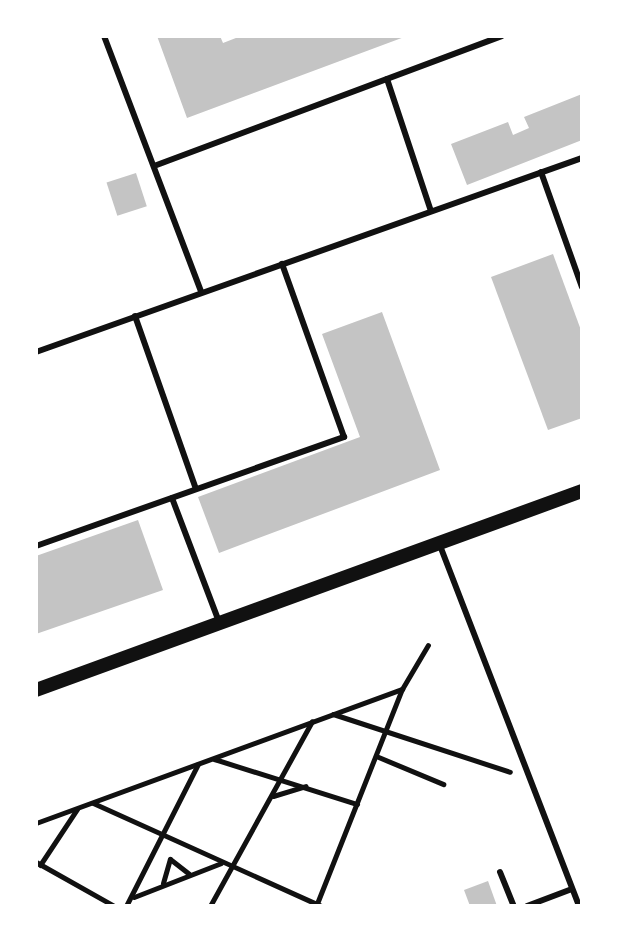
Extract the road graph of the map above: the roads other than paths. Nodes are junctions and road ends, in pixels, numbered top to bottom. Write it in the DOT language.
graph roads {
  1 [pos="104,36"];
  2 [pos="501,36"];
  3 [pos="387,79"];
  4 [pos="582,158"];
  5 [pos="154,166"];
  6 [pos="541,172"];
  7 [pos="431,211"];
  8 [pos="282,264"];
  9 [pos="582,287"];
  10 [pos="201,292"];
  11 [pos="135,316"];
  12 [pos="36,352"];
  13 [pos="196,489"];
  14 [pos="582,491"];
  15 [pos="172,498"];
  16 [pos="439,543"];
  17 [pos="36,546"];
  18 [pos="219,624"];
  19 [pos="36,690"];
  20 [pos="500,872"];
  21 [pos="572,889"];
  22 [pos="514,906"];
  23 [pos="527,906"];
  24 [pos="579,906"];
  1 -- 5 [label="lane"];
  2 -- 3 [label="lane"];
  3 -- 5 [label="lane"];
  3 -- 7 [label="lane"];
  4 -- 6 [label="lane"];
  5 -- 10 [label="lane"];
  6 -- 7 [label="lane"];
  6 -- 9 [label="lane"];
  7 -- 8 [label="lane"];
  8 -- 10 [label="lane"];
  8 -- 13 [label="lane"];
  10 -- 11 [label="lane"];
  11 -- 12 [label="lane"];
  11 -- 13 [label="lane"];
  13 -- 15 [label="lane"];
  14 -- 16 [label="street"];
  15 -- 17 [label="lane"];
  15 -- 18 [label="lane"];
  16 -- 18 [label="street"];
  16 -- 21 [label="lane"];
  18 -- 19 [label="street"];
  20 -- 22 [label="lane"];
  21 -- 23 [label="lane"];
  21 -- 24 [label="lane"];
}
